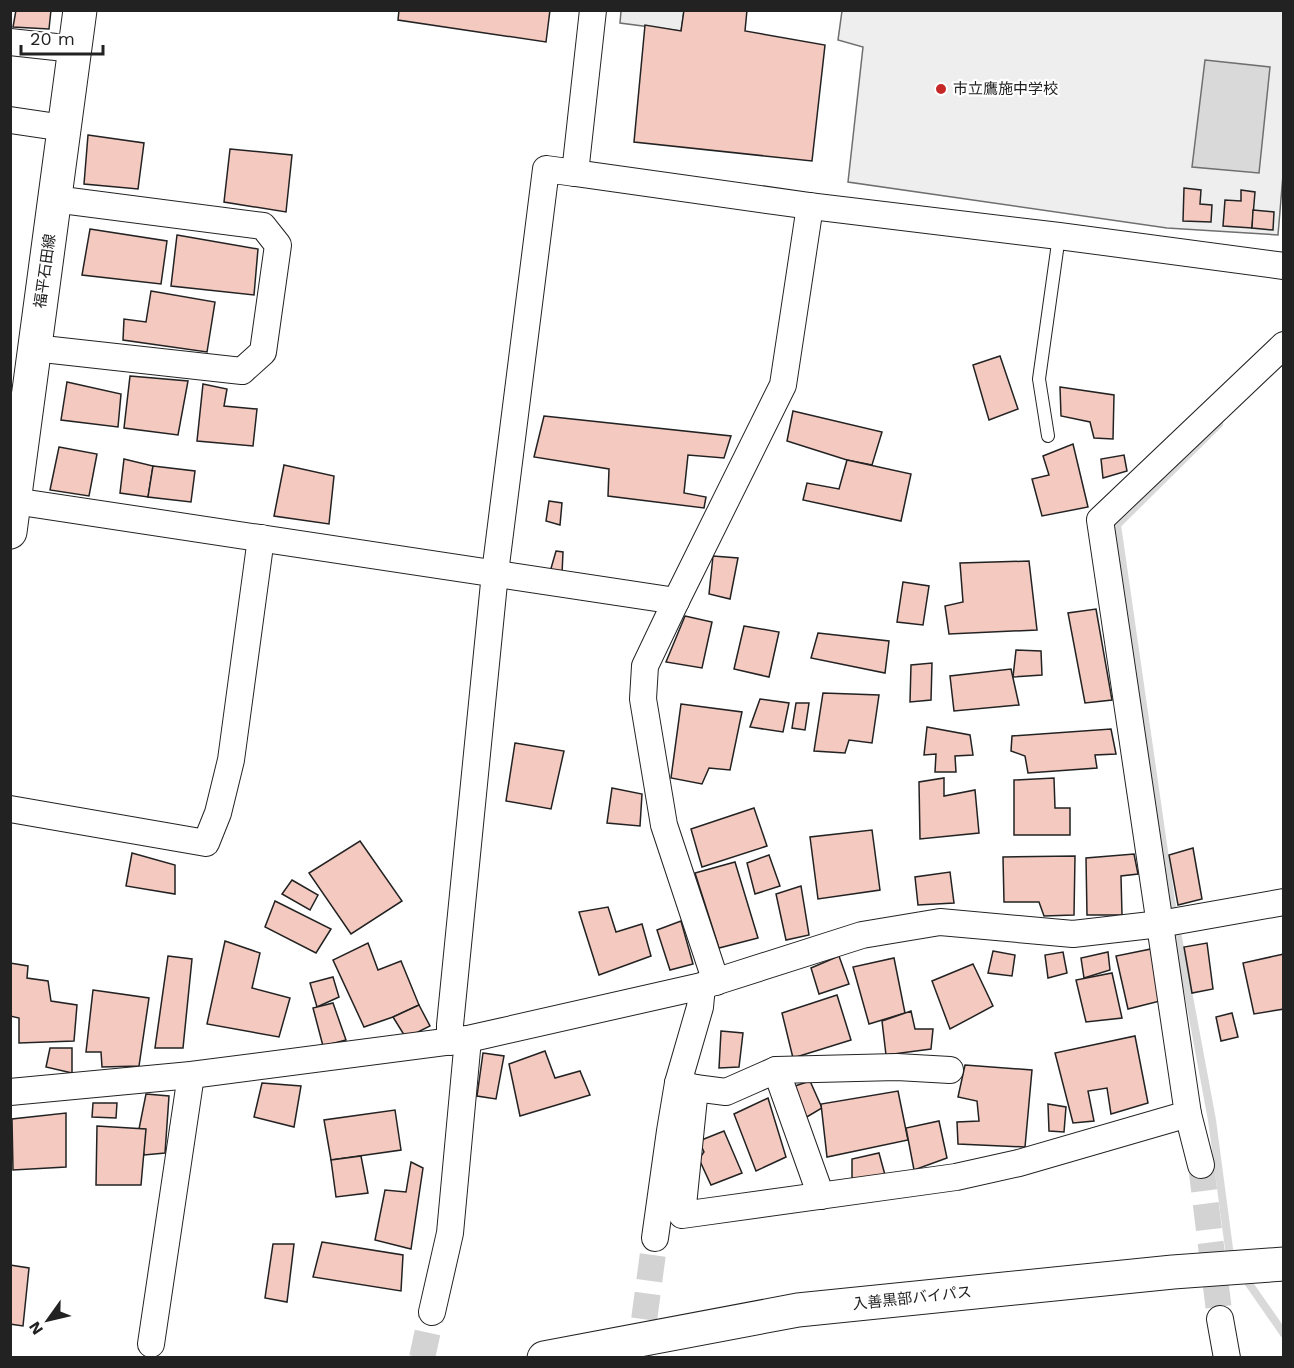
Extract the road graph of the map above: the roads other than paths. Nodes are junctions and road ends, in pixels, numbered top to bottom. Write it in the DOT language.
graph roads {
  1 [pos="80,10"];
  2 [pos="593,10"];
  3 [pos="10,42"];
  4 [pos="74,49"];
  5 [pos="10,120"];
  6 [pos="64,128"];
  7 [pos="575,173"];
  8 [pos="54,199"];
  9 [pos="810,206"];
  10 [pos="1059,236"];
  11 [pos="1284,266"];
  12 [pos="1284,345"];
  13 [pos="34,348"];
  14 [pos="18,412"];
  15 [pos="1048,436"];
  16 [pos="12,516"];
  17 [pos="261,538"];
  18 [pos="495,573"];
  19 [pos="676,601"];
  20 [pos="10,809"];
  21 [pos="1284,902"];
  22 [pos="1160,924"];
  23 [pos="709,984"];
  24 [pos="459,1040"];
  25 [pos="776,1070"];
  26 [pos="951,1070"];
  27 [pos="191,1075"];
  28 [pos="686,1086"];
  29 [pos="10,1092"];
  30 [pos="1188,1114"];
  31 [pos="1201,1165"];
  32 [pos="821,1196"];
  33 [pos="655,1238"];
  34 [pos="1284,1264"];
  35 [pos="432,1312"];
  36 [pos="1220,1318"];
  37 [pos="151,1344"];
  38 [pos="544,1358"];
  39 [pos="1227,1358"];
  1 -- 4 [label="main road, 福平石田線"];
  2 -- 7 [label="street"];
  3 -- 4 [label="street"];
  4 -- 6 [label="main road, 福平石田線"];
  5 -- 6 [label="street"];
  6 -- 8 [label="main road, 福平石田線"];
  7 -- 9 [label="street"];
  7 -- 18 [label="street"];
  8 -- 13 [label="main road, 福平石田線"];
  8 -- 13 [label="street"];
  9 -- 10 [label="street"];
  9 -- 19 [label="street"];
  10 -- 11 [label="street"];
  10 -- 15 [label="lane"];
  12 -- 22 [label="street"];
  13 -- 14 [label="main road, 福平石田線"];
  14 -- 16 [label="main road, 福平石田線"];
  16 -- 17 [label="street"];
  17 -- 18 [label="street"];
  17 -- 20 [label="street"];
  18 -- 19 [label="street"];
  18 -- 24 [label="street"];
  19 -- 23 [label="street"];
  21 -- 22 [label="street"];
  22 -- 23 [label="street"];
  22 -- 30 [label="street"];
  23 -- 24 [label="street"];
  23 -- 28 [label="street"];
  24 -- 27 [label="street"];
  24 -- 35 [label="street"];
  25 -- 26 [label="street"];
  25 -- 28 [label="street"];
  25 -- 32 [label="street"];
  27 -- 29 [label="street"];
  27 -- 37 [label="street"];
  28 -- 32 [label="street"];
  28 -- 33 [label="street"];
  30 -- 31 [label="street"];
  30 -- 32 [label="street"];
  34 -- 38 [label="main road, 入善黒部バイパス"];
  36 -- 39 [label="street"];
}
